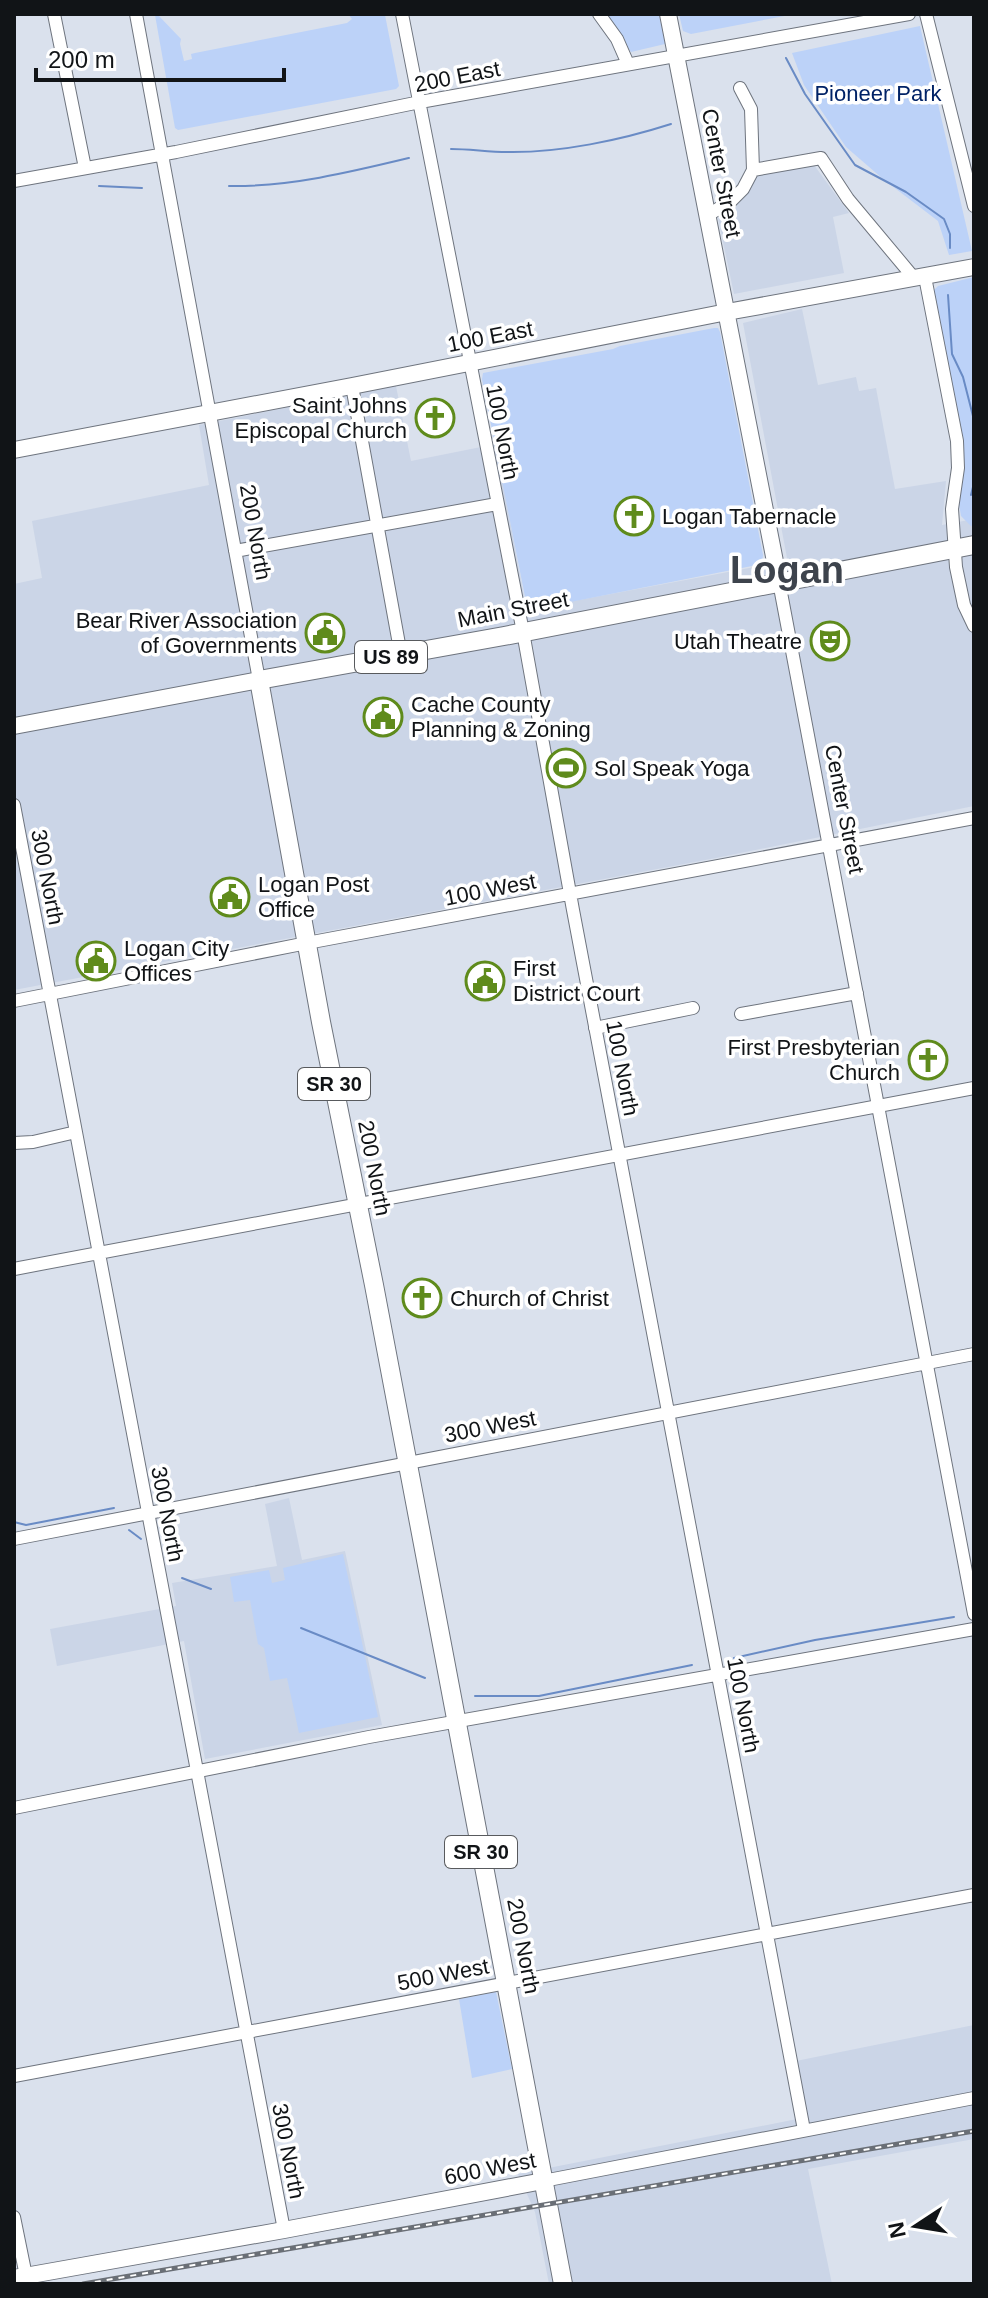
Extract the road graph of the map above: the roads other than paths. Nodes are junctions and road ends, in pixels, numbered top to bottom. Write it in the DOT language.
graph roads {
  1 [pos="54,14"];
  2 [pos="136,14"];
  3 [pos="402,14"];
  4 [pos="599,14"];
  5 [pos="668,14"];
  6 [pos="909,14"];
  7 [pos="926,14"];
  8 [pos="677,55"];
  9 [pos="628,64"];
  10 [pos="740,88"];
  11 [pos="420,102"];
  12 [pos="163,155"];
  13 [pos="85,168"];
  14 [pos="753,170"];
  15 [pos="14,181"];
  16 [pos="974,206"];
  17 [pos="708,215"];
  18 [pos="974,267"];
  19 [pos="925,277"];
  20 [pos="727,312"];
  21 [pos="469,362"];
  22 [pos="352,386"];
  23 [pos="209,413"];
  24 [pos="14,450"];
  25 [pos="497,504"];
  26 [pos="378,525"];
  27 [pos="974,545"];
  28 [pos="954,549"];
  29 [pos="235,551"];
  30 [pos="779,582"];
  31 [pos="974,626"];
  32 [pos="523,632"];
  33 [pos="401,655"];
  34 [pos="259,680"];
  35 [pos="14,726"];
  36 [pos="14,805"];
  37 [pos="974,818"];
  38 [pos="829,846"];
  39 [pos="570,895"];
  40 [pos="307,943"];
  41 [pos="857,993"];
  42 [pos="50,994"];
  43 [pos="14,1001"];
  44 [pos="693,1008"];
  45 [pos="741,1014"];
  46 [pos="595,1028"];
  47 [pos="974,1088"];
  48 [pos="878,1106"];
  49 [pos="76,1132"];
  50 [pos="14,1143"];
  51 [pos="619,1155"];
  52 [pos="357,1204"];
  53 [pos="99,1252"];
  54 [pos="14,1269"];
  55 [pos="974,1354"];
  56 [pos="927,1362"];
  57 [pos="668,1412"];
  58 [pos="407,1463"];
  59 [pos="148,1513"];
  60 [pos="974,1532"];
  61 [pos="959,1535"];
  62 [pos="14,1539"];
  63 [pos="974,1614"];
  64 [pos="974,1629"];
  65 [pos="718,1675"];
  66 [pos="457,1722"];
  67 [pos="197,1770"];
  68 [pos="14,1808"];
  69 [pos="974,1895"];
  70 [pos="767,1934"];
  71 [pos="507,1983"];
  72 [pos="246,2032"];
  73 [pos="14,2076"];
  74 [pos="974,2098"];
  75 [pos="804,2130"];
  76 [pos="543,2181"];
  77 [pos="14,2217"];
  78 [pos="284,2230"];
  79 [pos="20,2277"];
  80 [pos="563,2284"];
  1 -- 13 [label="street"];
  2 -- 12 [label="street, 200 North"];
  3 -- 11 [label="street, 100 North"];
  4 -- 9 [label="street"];
  5 -- 8 [label="main road, Center Street"];
  6 -- 8 [label="street, 200 East"];
  7 -- 16 [label="street"];
  8 -- 9 [label="street, 200 East"];
  8 -- 17 [label="main road, Center Street"];
  9 -- 11 [label="street, 200 East"];
  10 -- 14 [label="street"];
  11 -- 12 [label="street, 200 East"];
  11 -- 21 [label="street, 100 North"];
  12 -- 13 [label="street, 200 East"];
  12 -- 23 [label="street, 200 North"];
  13 -- 15 [label="street, 200 East"];
  14 -- 17 [label="street"];
  14 -- 19 [label="street"];
  17 -- 20 [label="main road, Center Street"];
  18 -- 19 [label="main road, 100 East"];
  19 -- 20 [label="main road, 100 East"];
  19 -- 28 [label="street"];
  20 -- 21 [label="main road, 100 East"];
  20 -- 30 [label="main road, Center Street"];
  21 -- 22 [label="main road, 100 East"];
  21 -- 25 [label="street, 100 North"];
  22 -- 23 [label="main road, 100 East"];
  22 -- 26 [label="street"];
  23 -- 24 [label="main road, 100 East"];
  23 -- 29 [label="street, 200 North"];
  25 -- 26 [label="street"];
  25 -- 32 [label="street, 100 North"];
  26 -- 29 [label="street"];
  26 -- 33 [label="street"];
  27 -- 28 [label="highway, Main Street / US 89"];
  28 -- 30 [label="highway, Main Street / US 89"];
  28 -- 31 [label="street"];
  29 -- 34 [label="street, 200 North"];
  30 -- 32 [label="highway, Main Street / US 89"];
  30 -- 38 [label="street, Center Street"];
  32 -- 33 [label="highway, Main Street / US 89"];
  32 -- 39 [label="street, 100 North"];
  33 -- 34 [label="highway, Main Street / US 89"];
  34 -- 35 [label="main road, Main Street / US 89"];
  34 -- 40 [label="highway, 200 North / SR 30"];
  36 -- 42 [label="street, 300 North"];
  37 -- 38 [label="street, 100 West"];
  38 -- 39 [label="street, 100 West"];
  38 -- 41 [label="street, Center Street"];
  39 -- 40 [label="street, 100 West"];
  39 -- 46 [label="street, 100 North"];
  40 -- 42 [label="street, 100 West"];
  40 -- 52 [label="highway, 200 North / SR 30"];
  41 -- 45 [label="street"];
  41 -- 48 [label="street, Center Street"];
  42 -- 43 [label="street, 100 West"];
  42 -- 49 [label="street, 300 North"];
  44 -- 46 [label="street"];
  46 -- 51 [label="street, 100 North"];
  47 -- 48 [label="street"];
  48 -- 51 [label="street"];
  48 -- 56 [label="street, Center Street"];
  49 -- 50 [label="street"];
  49 -- 53 [label="street, 300 North"];
  51 -- 52 [label="street"];
  51 -- 57 [label="street, 100 North"];
  52 -- 53 [label="street"];
  52 -- 58 [label="highway, 200 North / SR 30"];
  53 -- 54 [label="street"];
  53 -- 59 [label="street, 300 North"];
  55 -- 56 [label="street, 300 West"];
  56 -- 57 [label="street, 300 West"];
  56 -- 61 [label="street, Center Street"];
  57 -- 58 [label="street, 300 West"];
  57 -- 65 [label="street, 100 North"];
  58 -- 59 [label="street, 300 West"];
  58 -- 66 [label="highway, 200 North / SR 30"];
  59 -- 62 [label="street, 300 West"];
  59 -- 67 [label="street, 300 North"];
  60 -- 61 [label="street"];
  61 -- 63 [label="street, Center Street"];
  64 -- 65 [label="street"];
  65 -- 66 [label="street"];
  65 -- 70 [label="street, 100 North"];
  66 -- 67 [label="street"];
  66 -- 71 [label="highway, 200 North / SR 30"];
  67 -- 68 [label="street"];
  67 -- 72 [label="street, 300 North"];
  69 -- 70 [label="street, 500 West"];
  70 -- 71 [label="street, 500 West"];
  70 -- 75 [label="street, 100 North"];
  71 -- 72 [label="street, 500 West"];
  71 -- 76 [label="highway, 200 North / SR 30"];
  72 -- 73 [label="street, 500 West"];
  72 -- 78 [label="street, 300 North"];
  74 -- 75 [label="street, 600 West"];
  75 -- 76 [label="street, 600 West"];
  76 -- 78 [label="main road, 600 West"];
  76 -- 80 [label="highway, 200 North / SR 30"];
  77 -- 79 [label="street"];
  78 -- 79 [label="main road, 600 West"];
}
